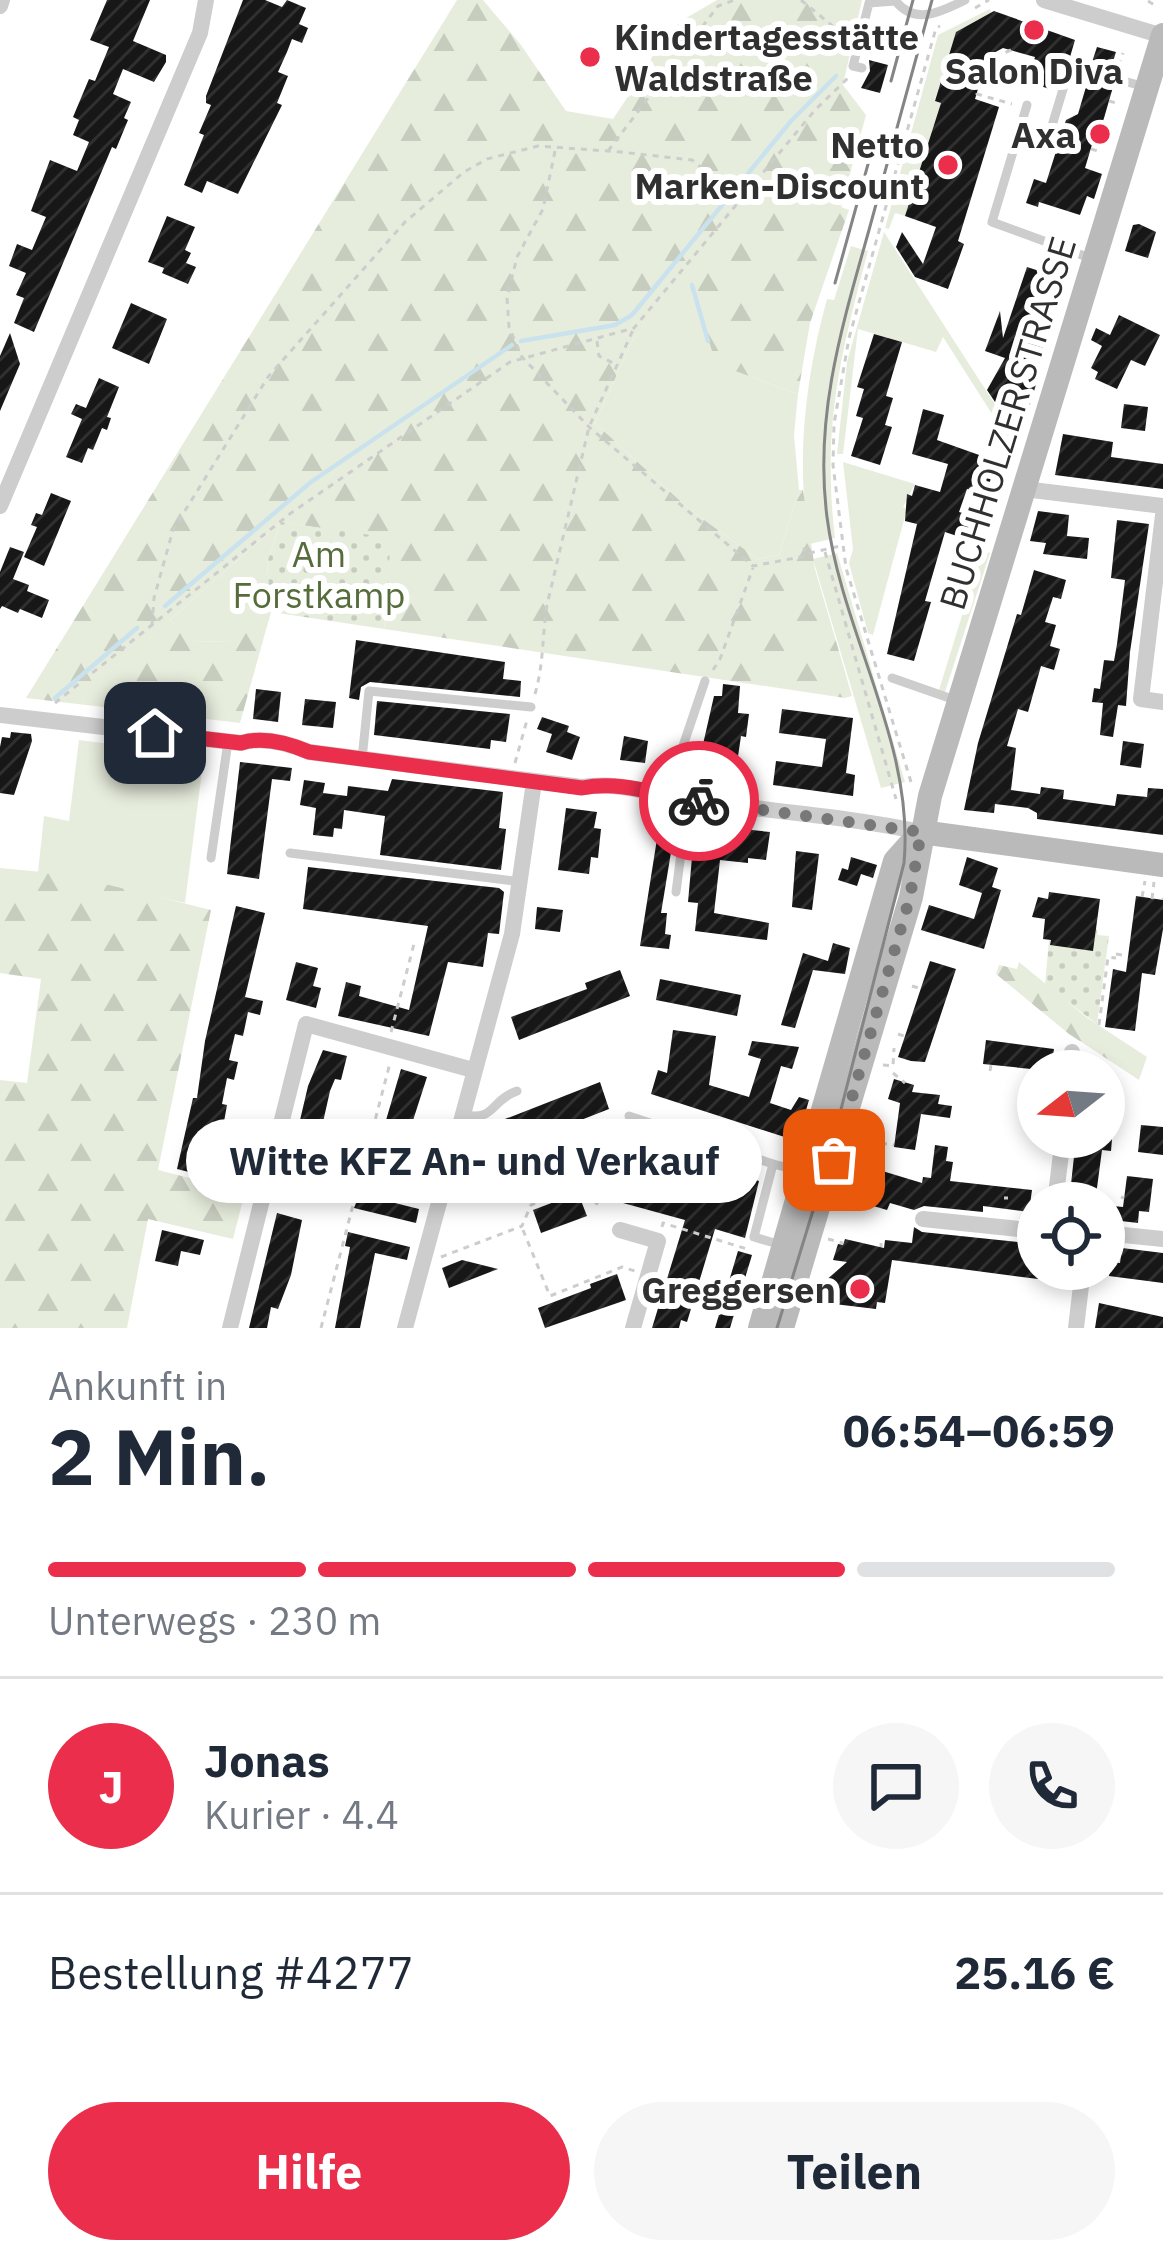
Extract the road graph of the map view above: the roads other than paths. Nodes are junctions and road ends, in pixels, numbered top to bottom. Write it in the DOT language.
graph roads {
  1 [pos="206,0"];
  2 [pos="895,0"];
  3 [pos="1044,0"];
  4 [pos="969,5"];
  5 [pos="1163,35"];
  6 [pos="856,67"];
  7 [pos="1090,71"];
  8 [pos="1113,75"];
  9 [pos="1148,88"];
  10 [pos="1028,105"];
  11 [pos="1048,139"];
  12 [pos="1095,260"];
  13 [pos="1024,489"];
  14 [pos="0,506"];
  15 [pos="1163,511"];
  16 [pos="892,678"];
  17 [pos="705,681"];
  18 [pos="960,701"];
  19 [pos="1163,702"];
  20 [pos="531,707"];
  21 [pos="0,716"];
  22 [pos="228,742"];
  23 [pos="362,758"];
  24 [pos="534,782"];
  25 [pos="666,796"];
  26 [pos="688,800"];
  27 [pos="921,832"];
  28 [pos="290,853"];
  29 [pos="211,858"];
  30 [pos="1154,876"];
  31 [pos="522,882"];
  32 [pos="676,892"];
  33 [pos="473,1070"];
  34 [pos="517,1091"];
  35 [pos="460,1114"];
  36 [pos="629,1116"];
  37 [pos="773,1163"];
  38 [pos="806,1173"];
  39 [pos="923,1219"];
  40 [pos="620,1230"];
  41 [pos="1017,1230"];
  42 [pos="1125,1235"];
  43 [pos="1163,1238"];
  44 [pos="785,1246"];
  45 [pos="1081,1290"];
  46 [pos="230,1328"];
  47 [pos="405,1328"];
  48 [pos="633,1328"];
  49 [pos="760,1328"];
  50 [pos="782,1328"];
  51 [pos="1076,1328"];
  1 -- 14 [label="street"];
  2 -- 4 [label="lane"];
  2 -- 6 [label="lane"];
  3 -- 5 [label="street"];
  5 -- 9 [label="main road, BUCHHOLZER STRASSE"];
  7 -- 11 [label="lane"];
  8 -- 9 [label="lane"];
  9 -- 12 [label="main road, BUCHHOLZER STRASSE"];
  10 -- 12 [label="lane"];
  12 -- 13 [label="main road, BUCHHOLZER STRASSE"];
  13 -- 15 [label="street"];
  13 -- 18 [label="main road, BUCHHOLZER STRASSE"];
  15 -- 19 [label="street"];
  16 -- 18 [label="lane"];
  17 -- 25 [label="lane"];
  18 -- 27 [label="main road, BUCHHOLZER STRASSE"];
  20 -- 23 [label="lane"];
  21 -- 22 [label="street"];
  22 -- 23 [label="street"];
  22 -- 29 [label="lane"];
  23 -- 24 [label="street"];
  24 -- 25 [label="street"];
  24 -- 31 [label="street"];
  25 -- 26 [label="street"];
  26 -- 27 [label="street"];
  26 -- 32 [label="lane"];
  27 -- 30 [label="main road"];
  27 -- 38 [label="main road, BUCHHOLZER STRASSE"];
  27 -- 50 [label="main road, BUCHHOLZER STRASSE"];
  28 -- 31 [label="lane"];
  31 -- 33 [label="street"];
  33 -- 35 [label="street"];
  33 -- 46 [label="street"];
  34 -- 35 [label="lane"];
  35 -- 47 [label="street"];
  36 -- 37 [label="lane"];
  37 -- 38 [label="lane"];
  37 -- 44 [label="lane"];
  38 -- 44 [label="main road, BUCHHOLZER STRASSE"];
  39 -- 41 [label="street"];
  40 -- 48 [label="street"];
  42 -- 43 [label="street"];
  44 -- 49 [label="main road, BUCHHOLZER STRASSE"];
  45 -- 51 [label="street"];
}
